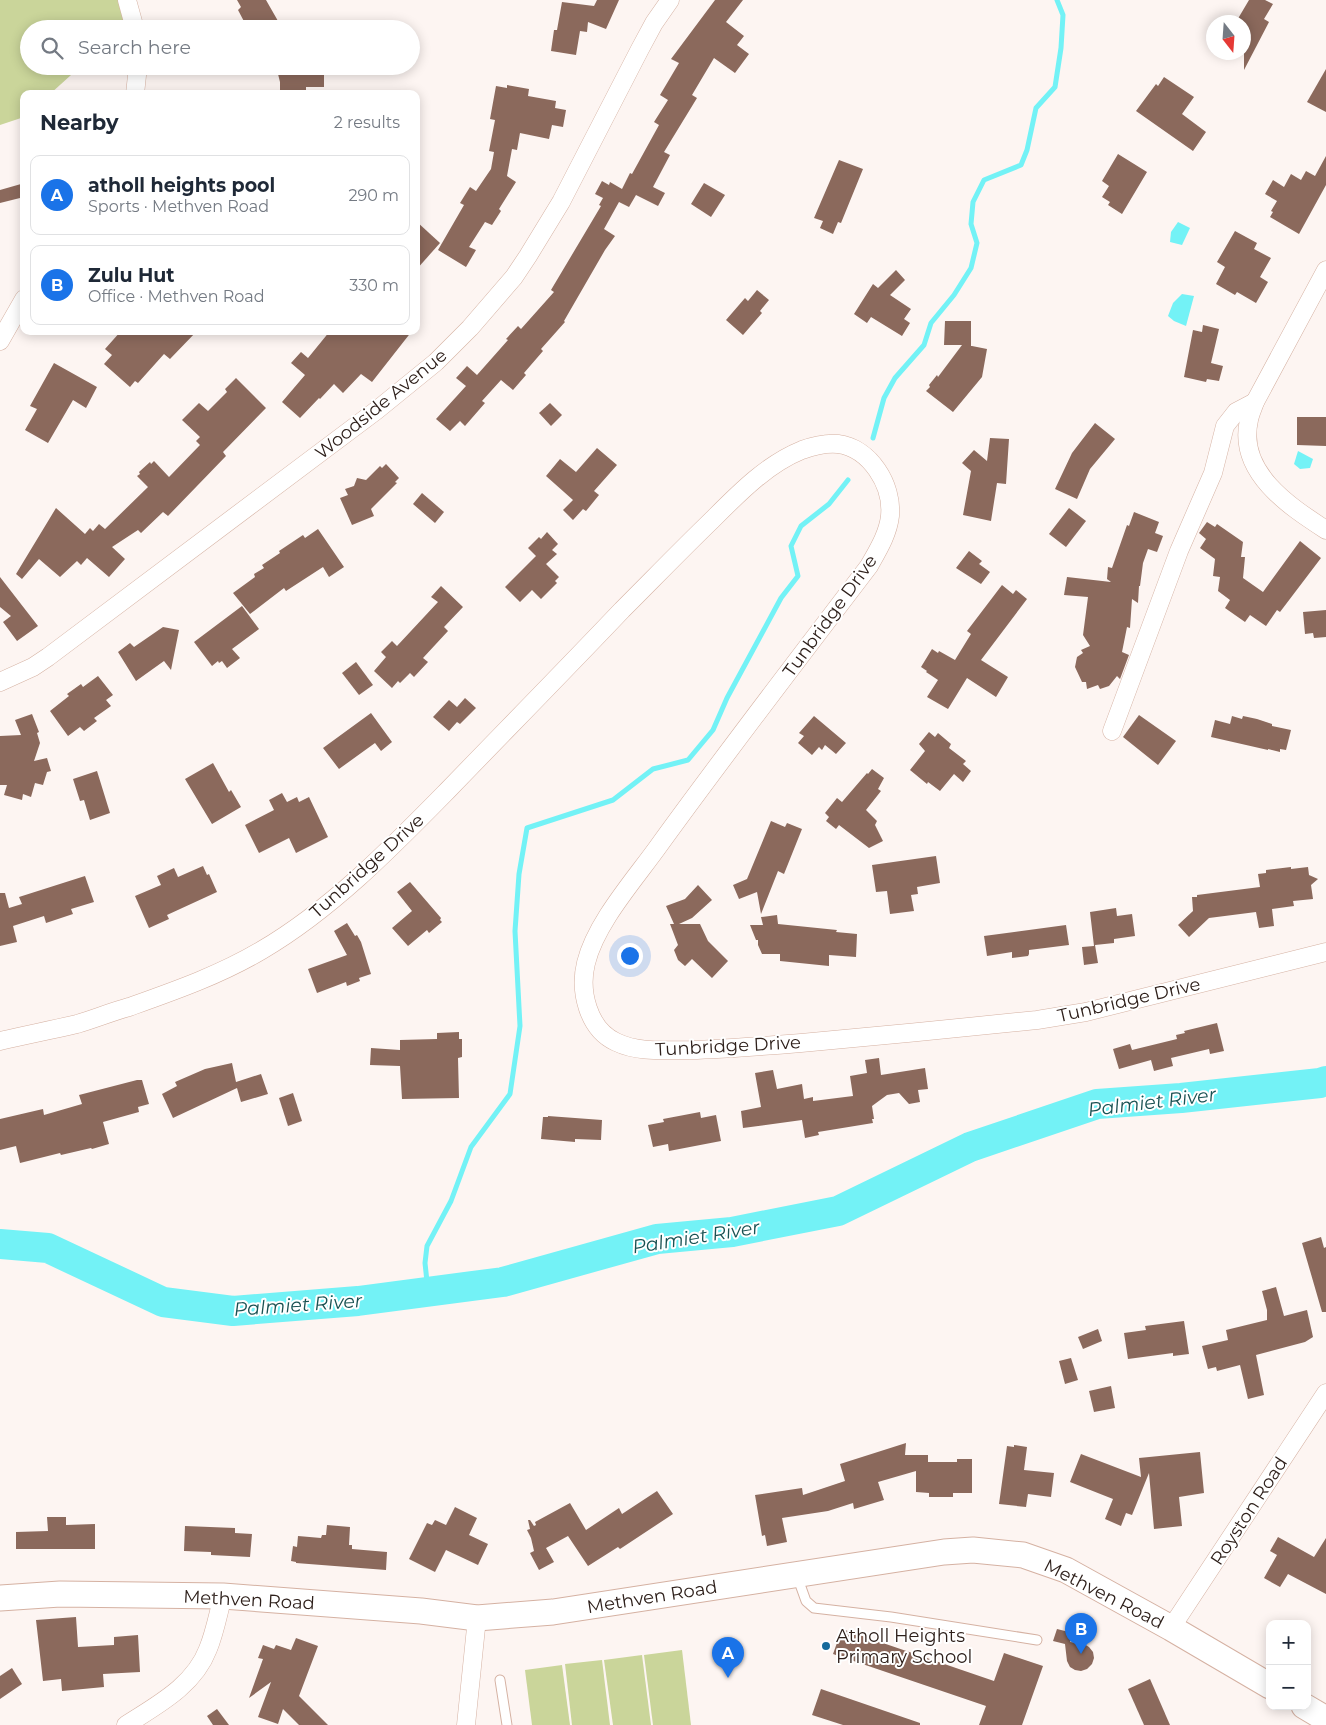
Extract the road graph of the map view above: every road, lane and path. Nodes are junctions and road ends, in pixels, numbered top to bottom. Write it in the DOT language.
graph roads {
  1 [pos="127,0"];
  2 [pos="656,0"];
  3 [pos="670,0"];
  4 [pos="133,20"];
  5 [pos="654,24"];
  6 [pos="137,75"];
  7 [pos="135,90"];
  8 [pos="1326,270"];
  9 [pos="20,306"];
  10 [pos="0,341"];
  11 [pos="1255,402"];
  12 [pos="1326,530"];
  13 [pos="0,682"];
  14 [pos="1112,732"];
  15 [pos="1326,952"];
  16 [pos="0,1041"];
  17 [pos="1326,1393"];
  18 [pos="797,1575"];
  19 [pos="223,1596"];
  20 [pos="0,1598"];
  21 [pos="477,1618"];
  22 [pos="1171,1628"];
  23 [pos="1037,1640"];
  24 [pos="500,1680"];
  25 [pos="1266,1684"];
  26 [pos="1311,1710"];
  27 [pos="1326,1719"];
  28 [pos="126,1725"];
  29 [pos="466,1725"];
  30 [pos="507,1725"];
  1 -- 4 [label="street"];
  2 -- 5 [label="street"];
  3 -- 5 [label="street, Woodside Avenue"];
  5 -- 13 [label="street, Woodside Avenue"];
  6 -- 7 [label="street"];
  8 -- 11 [label="street"];
  9 -- 10 [label="street"];
  11 -- 12 [label="street"];
  11 -- 14 [label="street"];
  15 -- 16 [label="street, Tunbridge Drive"];
  17 -- 22 [label="street, Royston Road"];
  18 -- 21 [label="street, Methven Road"];
  18 -- 22 [label="street, Methven Road"];
  18 -- 23 [label="lane"];
  19 -- 20 [label="street, Methven Road"];
  19 -- 21 [label="street, Methven Road"];
  19 -- 28 [label="street"];
  21 -- 29 [label="street"];
  22 -- 25 [label="street, Methven Road"];
  24 -- 30 [label="lane"];
  26 -- 27 [label="street"];
}
